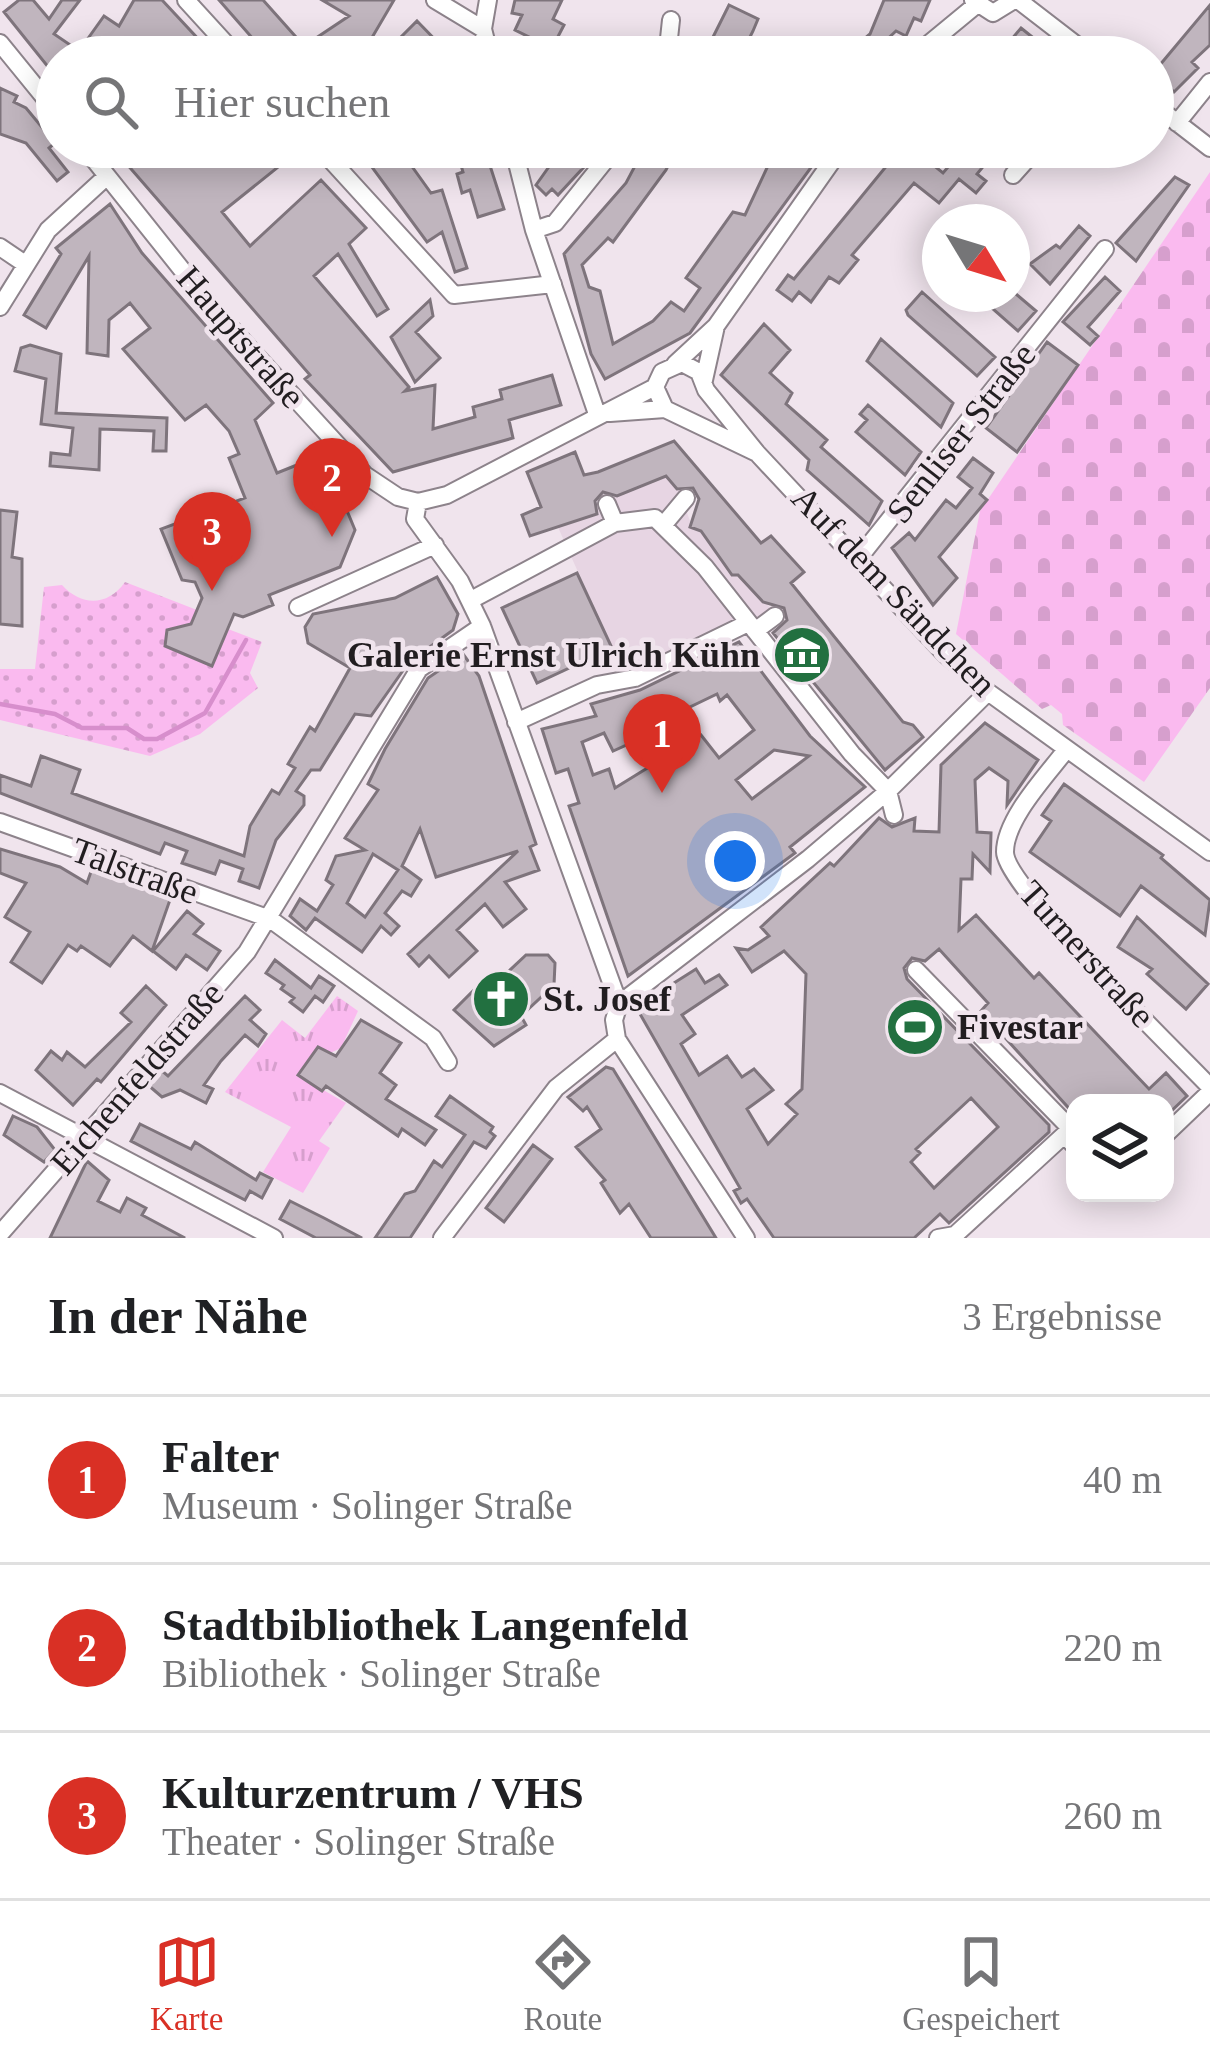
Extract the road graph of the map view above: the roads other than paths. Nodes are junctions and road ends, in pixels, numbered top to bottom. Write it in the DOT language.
graph roads {
  1 [pos="186,0"];
  2 [pos="435,0"];
  3 [pos="488,0"];
  4 [pos="1016,0"];
  5 [pos="975,3"];
  6 [pos="671,20"];
  7 [pos="483,29"];
  8 [pos="219,36"];
  9 [pos="485,36"];
  10 [pos="669,36"];
  11 [pos="937,36"];
  12 [pos="1064,36"];
  13 [pos="0,43"];
  14 [pos="1210,82"];
  15 [pos="36,87"];
  16 [pos="1174,120"];
  17 [pos="1178,123"];
  18 [pos="1210,148"];
  19 [pos="101,168"];
  20 [pos="339,168"];
  21 [pos="518,168"];
  22 [pos="599,168"];
  23 [pos="827,168"];
  24 [pos="1019,168"];
  25 [pos="107,176"];
  26 [pos="1012,176"];
  27 [pos="534,230"];
  28 [pos="0,247"];
  29 [pos="1105,249"];
  30 [pos="25,264"];
  31 [pos="553,284"];
  32 [pos="0,308"];
  33 [pos="716,326"];
  34 [pos="675,364"];
  35 [pos="705,385"];
  36 [pos="655,387"];
  37 [pos="674,412"];
  38 [pos="597,414"];
  39 [pos="757,453"];
  40 [pos="686,498"];
  41 [pos="418,502"];
  42 [pos="607,504"];
  43 [pos="664,523"];
  44 [pos="616,524"];
  45 [pos="435,545"];
  46 [pos="859,559"];
  47 [pos="471,600"];
  48 [pos="298,607"];
  49 [pos="775,616"];
  50 [pos="482,626"];
  51 [pos="751,627"];
  52 [pos="988,692"];
  53 [pos="516,722"];
  54 [pos="1066,750"];
  55 [pos="888,791"];
  56 [pos="894,815"];
  57 [pos="0,822"];
  58 [pos="1210,852"];
  59 [pos="270,919"];
  60 [pos="916,970"];
  61 [pos="619,1004"];
  62 [pos="617,1039"];
  63 [pos="448,1062"];
  64 [pos="1210,1089"];
  65 [pos="0,1093"];
  66 [pos="1066,1124"];
  67 [pos="1174,1127"];
  68 [pos="87,1135"];
  69 [pos="1066,1144"];
  70 [pos="0,1234"];
  71 [pos="274,1238"];
  72 [pos="442,1238"];
  73 [pos="746,1238"];
  74 [pos="938,1238"];
  1 -- 8 [label="street"];
  2 -- 7 [label="street"];
  3 -- 7 [label="street"];
  4 -- 5 [label="street"];
  4 -- 12 [label="street"];
  5 -- 11 [label="street"];
  6 -- 10 [label="street"];
  7 -- 9 [label="street"];
  13 -- 15 [label="street"];
  14 -- 17 [label="street"];
  16 -- 17 [label="street"];
  17 -- 18 [label="street"];
  19 -- 25 [label="street, Hauptstraße"];
  20 -- 31 [label="street"];
  21 -- 27 [label="street"];
  22 -- 27 [label="street"];
  23 -- 33 [label="street"];
  24 -- 26 [label="street"];
  25 -- 30 [label="street"];
  25 -- 41 [label="street, Hauptstraße"];
  27 -- 31 [label="street"];
  28 -- 30 [label="street"];
  29 -- 46 [label="street, Senliser Straße"];
  30 -- 32 [label="street"];
  31 -- 38 [label="street"];
  33 -- 34 [label="street"];
  33 -- 35 [label="street"];
  34 -- 35 [label="street"];
  34 -- 36 [label="street"];
  35 -- 37 [label="street"];
  35 -- 39 [label="street, Auf dem Sändchen"];
  36 -- 37 [label="street"];
  36 -- 38 [label="street"];
  37 -- 38 [label="street"];
  37 -- 39 [label="street, Auf dem Sändchen"];
  38 -- 41 [label="street"];
  39 -- 46 [label="street, Auf dem Sändchen"];
  40 -- 43 [label="street"];
  41 -- 45 [label="street"];
  42 -- 44 [label="street"];
  43 -- 44 [label="street"];
  43 -- 51 [label="street"];
  44 -- 47 [label="street"];
  45 -- 47 [label="street"];
  45 -- 48 [label="street"];
  46 -- 52 [label="street, Auf dem Sändchen"];
  47 -- 50 [label="street"];
  49 -- 51 [label="street"];
  50 -- 53 [label="street"];
  50 -- 59 [label="street, Eichenfeldstraße"];
  51 -- 53 [label="street"];
  51 -- 55 [label="street"];
  52 -- 54 [label="street, Auf dem Sändchen"];
  52 -- 55 [label="street"];
  53 -- 61 [label="street"];
  54 -- 58 [label="street, Auf dem Sändchen"];
  54 -- 64 [label="street, Turnerstraße"];
  55 -- 56 [label="street"];
  55 -- 61 [label="street"];
  57 -- 59 [label="street, Talstraße"];
  59 -- 63 [label="street, Talstraße"];
  59 -- 68 [label="street, Eichenfeldstraße"];
  60 -- 66 [label="street"];
  61 -- 62 [label="street"];
  62 -- 72 [label="street"];
  62 -- 73 [label="street"];
  64 -- 67 [label="street"];
  65 -- 68 [label="street"];
  68 -- 70 [label="street, Eichenfeldstraße"];
  68 -- 71 [label="street"];
  69 -- 74 [label="street"];
}
